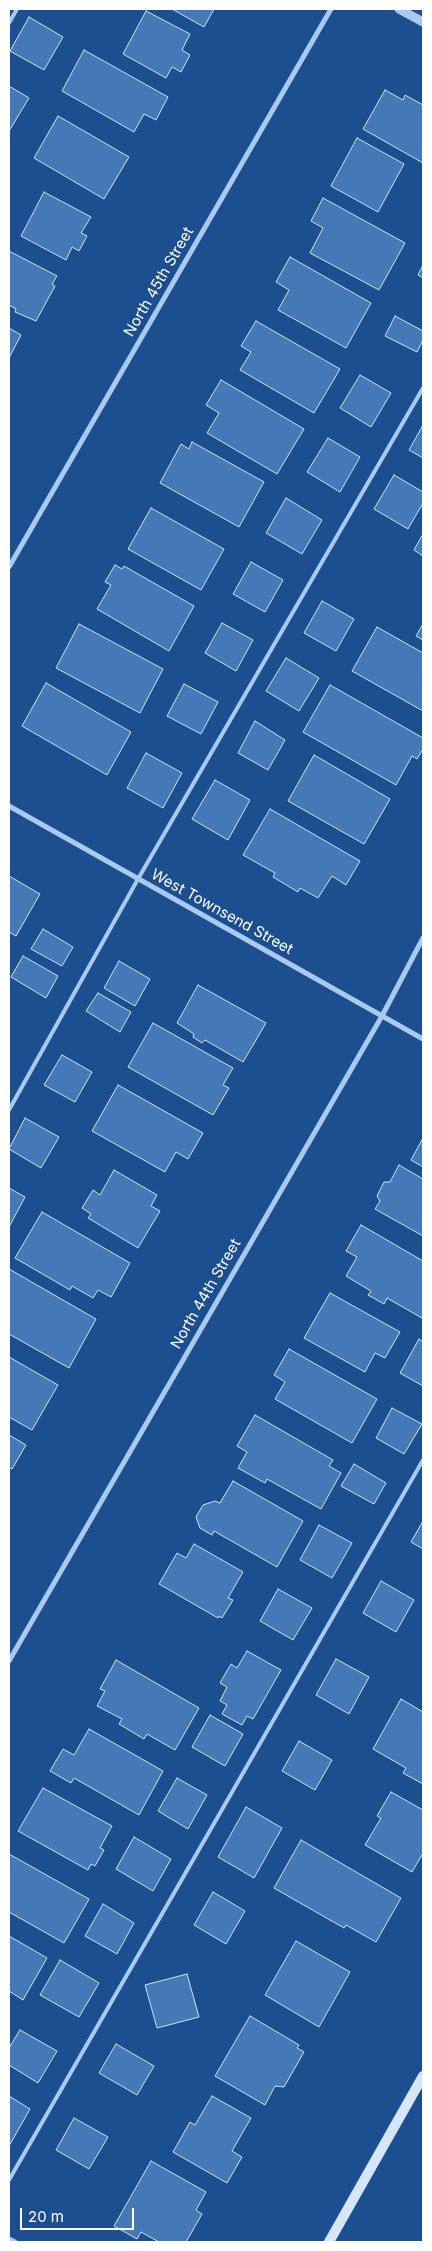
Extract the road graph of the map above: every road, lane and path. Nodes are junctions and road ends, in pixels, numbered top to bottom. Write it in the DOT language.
graph roads {
  1 [pos="17,9"];
  2 [pos="331,9"];
  3 [pos="399,9"];
  4 [pos="9,22"];
  5 [pos="423,22"];
  6 [pos="423,388"];
  7 [pos="9,567"];
  8 [pos="9,806"];
  9 [pos="138,879"];
  10 [pos="423,938"];
  11 [pos="382,1016"];
  12 [pos="423,1039"];
  13 [pos="9,1110"];
  14 [pos="423,1460"];
  15 [pos="9,1661"];
  16 [pos="423,2076"];
  17 [pos="9,2180"];
  18 [pos="9,2239"];
  19 [pos="15,2242"];
  20 [pos="329,2242"];
  1 -- 4 [label="lane"];
  2 -- 7 [label="street, North 45th Street"];
  3 -- 5 [label="street"];
  6 -- 9 [label="lane"];
  8 -- 9 [label="street, West Townsend Street"];
  9 -- 11 [label="street, West Townsend Street"];
  9 -- 13 [label="lane"];
  10 -- 11 [label="street, North 44th Street"];
  11 -- 12 [label="street, West Townsend Street"];
  11 -- 15 [label="street, North 44th Street"];
  14 -- 17 [label="lane"];
  16 -- 20 [label="main road"];
  18 -- 19 [label="street"];
}
